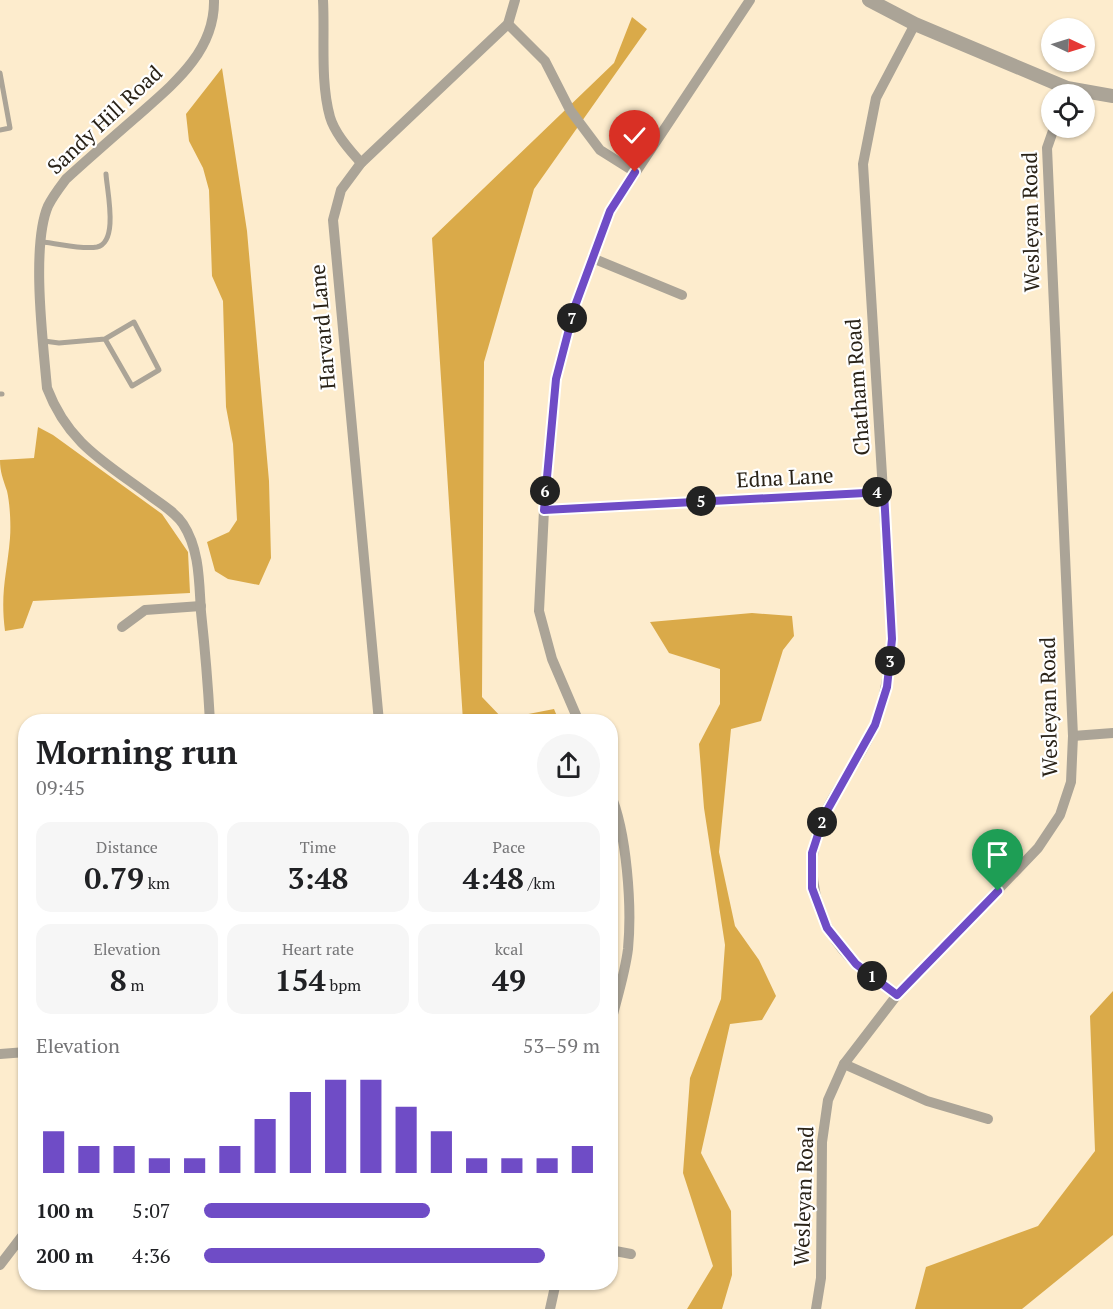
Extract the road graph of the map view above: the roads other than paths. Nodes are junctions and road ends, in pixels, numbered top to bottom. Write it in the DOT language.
graph roads {
  1 [pos="214,0"];
  2 [pos="324,0"];
  3 [pos="515,0"];
  4 [pos="750,0"];
  5 [pos="869,0"];
  6 [pos="508,24"];
  7 [pos="915,24"];
  8 [pos="0,73"];
  9 [pos="1050,84"];
  10 [pos="1095,94"];
  11 [pos="1113,96"];
  12 [pos="0,130"];
  13 [pos="1050,138"];
  14 [pos="362,163"];
  15 [pos="635,172"];
  16 [pos="106,174"];
  17 [pos="40,242"];
  18 [pos="592,258"];
  19 [pos="682,296"];
  20 [pos="105,339"];
  21 [pos="44,341"];
  22 [pos="884,492"];
  23 [pos="544,510"];
  24 [pos="201,606"];
  25 [pos="122,627"];
  26 [pos="209,714"];
  27 [pos="378,714"];
  28 [pos="576,714"];
  29 [pos="1113,733"];
  30 [pos="1073,736"];
  31 [pos="618,826"];
  32 [pos="618,992"];
  33 [pos="897,995"];
  34 [pos="18,1053"];
  35 [pos="0,1054"];
  36 [pos="844,1064"];
  37 [pos="988,1119"];
  38 [pos="18,1241"];
  39 [pos="618,1252"];
  40 [pos="631,1254"];
  41 [pos="0,1265"];
  42 [pos="554,1290"];
  43 [pos="550,1309"];
  44 [pos="816,1309"];
  1 -- 17 [label="street, Sandy Hill Road"];
  2 -- 14 [label="street"];
  3 -- 6 [label="street"];
  4 -- 15 [label="street"];
  5 -- 7 [label="street"];
  6 -- 14 [label="street, Harvard Lane"];
  6 -- 15 [label="street"];
  7 -- 9 [label="street"];
  7 -- 22 [label="street, Chatham Road"];
  8 -- 12 [label="lane"];
  10 -- 11 [label="street"];
  13 -- 30 [label="street, Wesleyan Road"];
  14 -- 27 [label="street, Harvard Lane"];
  15 -- 18 [label="street"];
  16 -- 17 [label="lane"];
  17 -- 21 [label="street, Sandy Hill Road"];
  18 -- 19 [label="street"];
  18 -- 23 [label="street"];
  20 -- 20 [label="lane"];
  20 -- 21 [label="lane"];
  21 -- 24 [label="street, Sandy Hill Road"];
  22 -- 23 [label="street, Edna Lane"];
  22 -- 33 [label="street, Chatham Road"];
  23 -- 28 [label="street"];
  24 -- 25 [label="street"];
  24 -- 26 [label="street, Sandy Hill Road"];
  29 -- 30 [label="street"];
  30 -- 33 [label="street, Wesleyan Road"];
  31 -- 32 [label="street"];
  33 -- 36 [label="street, Wesleyan Road"];
  34 -- 35 [label="street"];
  36 -- 37 [label="street"];
  36 -- 44 [label="street, Wesleyan Road"];
  38 -- 41 [label="street"];
  39 -- 40 [label="street"];
  42 -- 43 [label="street"];
}
